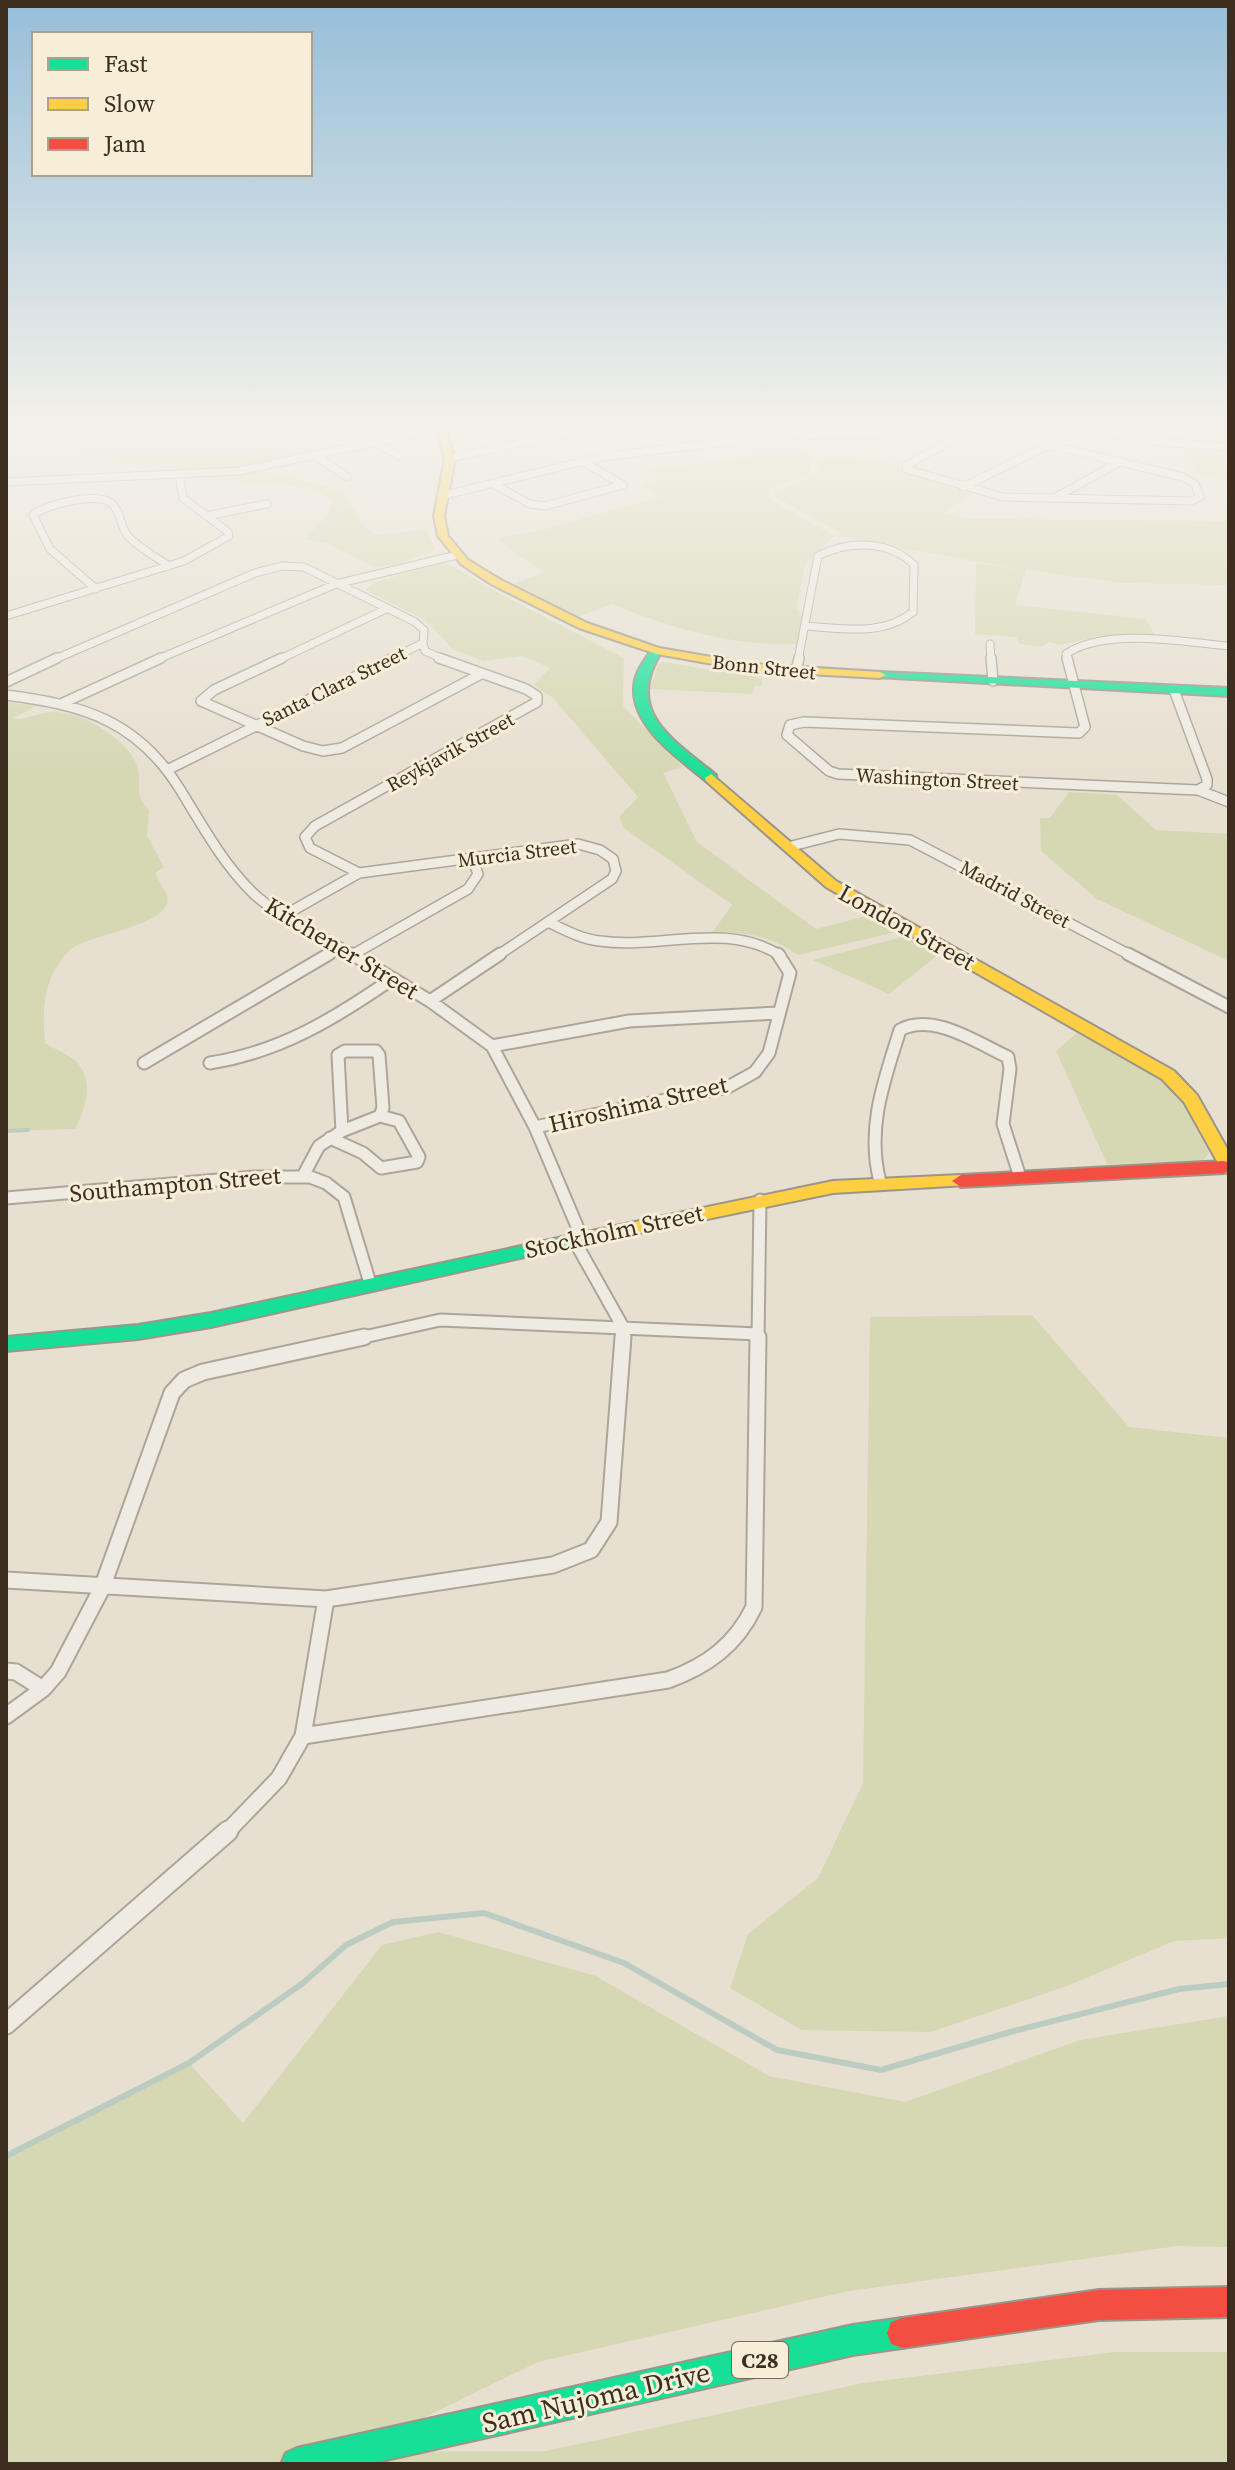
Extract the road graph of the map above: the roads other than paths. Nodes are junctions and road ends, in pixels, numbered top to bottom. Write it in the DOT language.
graph roads {
  1 [pos="48,545"];
  2 [pos="141,545"];
  3 [pos="216,545"];
  4 [pos="451,545"];
  5 [pos="457,555"];
  6 [pos="169,566"];
  7 [pos="336,584"];
  8 [pos="96,589"];
  9 [pos="386,609"];
  10 [pos="6,616"];
  11 [pos="805,626"];
  12 [pos="423,643"];
  13 [pos="990,644"];
  14 [pos="1229,646"];
  15 [pos="656,651"];
  16 [pos="796,672"];
  17 [pos="481,674"];
  18 [pos="993,681"];
  19 [pos="6,682"];
  20 [pos="1072,685"];
  21 [pos="1174,690"];
  22 [pos="1229,692"];
  23 [pos="6,695"];
  24 [pos="63,703"];
  25 [pos="255,725"];
  26 [pos="167,770"];
  27 [pos="1198,790"];
  28 [pos="1229,802"];
  29 [pos="788,847"];
  30 [pos="472,857"];
  31 [pos="359,873"];
  32 [pos="283,916"];
  33 [pos="548,922"];
  34 [pos="339,948"];
  35 [pos="352,955"];
  36 [pos="392,979"];
  37 [pos="430,1001"];
  38 [pos="1229,1007"];
  39 [pos="778,1013"];
  40 [pos="492,1046"];
  41 [pos="144,1063"];
  42 [pos="210,1063"];
  43 [pos="380,1116"];
  44 [pos="535,1127"];
  45 [pos="342,1131"];
  46 [pos="330,1138"];
  47 [pos="1229,1167"];
  48 [pos="303,1176"];
  49 [pos="1020,1177"];
  50 [pos="880,1182"];
  51 [pos="6,1198"];
  52 [pos="760,1200"];
  53 [pos="578,1239"];
  54 [pos="370,1283"];
  55 [pos="624,1329"];
  56 [pos="758,1334"];
  57 [pos="6,1344"];
  58 [pos="6,1580"];
  59 [pos="102,1588"];
  60 [pos="326,1599"];
  61 [pos="6,1671"];
  62 [pos="43,1689"];
  63 [pos="6,1716"];
  64 [pos="303,1736"];
  65 [pos="6,2024"];
  66 [pos="1229,2302"];
  67 [pos="297,2464"];
  1 -- 8 [label="street"];
  2 -- 6 [label="street"];
  3 -- 6 [label="street"];
  4 -- 5 [label="street, Bonn Street"];
  5 -- 7 [label="street"];
  5 -- 15 [label="street, Bonn Street"];
  6 -- 8 [label="street"];
  7 -- 9 [label="street, Santa Clara Street"];
  7 -- 19 [label="street, Santa Clara Street"];
  7 -- 24 [label="street"];
  8 -- 10 [label="street"];
  9 -- 12 [label="street, Santa Clara Street"];
  9 -- 25 [label="street"];
  11 -- 11 [label="street"];
  11 -- 16 [label="street"];
  12 -- 17 [label="street, Reykjavik Street"];
  12 -- 25 [label="street, Santa Clara Street"];
  13 -- 18 [label="street"];
  14 -- 20 [label="street"];
  15 -- 16 [label="street, Bonn Street"];
  15 -- 29 [label="street, London Street"];
  16 -- 18 [label="street, Bonn Street"];
  17 -- 25 [label="street"];
  17 -- 31 [label="street, Reykjavik Street"];
  18 -- 20 [label="street, Bonn Street"];
  20 -- 21 [label="street, Bonn Street"];
  20 -- 27 [label="street, Washington Street"];
  21 -- 22 [label="street, Bonn Street"];
  21 -- 27 [label="street"];
  23 -- 24 [label="street, Kitchener Street"];
  24 -- 26 [label="street, Kitchener Street"];
  25 -- 26 [label="street, Santa Clara Street"];
  26 -- 32 [label="street, Kitchener Street"];
  27 -- 28 [label="street"];
  29 -- 38 [label="street, Madrid Street"];
  29 -- 47 [label="street, London Street"];
  30 -- 31 [label="street, Murcia Street"];
  30 -- 33 [label="street, Murcia Street"];
  30 -- 35 [label="street"];
  31 -- 32 [label="street, Murcia Street"];
  32 -- 34 [label="street, Kitchener Street"];
  33 -- 37 [label="street, Murcia Street"];
  33 -- 39 [label="street, Hiroshima Street"];
  34 -- 35 [label="street, Kitchener Street"];
  34 -- 41 [label="street"];
  35 -- 36 [label="street, Kitchener Street"];
  36 -- 37 [label="street, Kitchener Street"];
  36 -- 42 [label="street"];
  37 -- 40 [label="street, Kitchener Street"];
  39 -- 40 [label="street"];
  39 -- 44 [label="street, Hiroshima Street"];
  40 -- 44 [label="street, Kitchener Street"];
  43 -- 45 [label="street"];
  43 -- 45 [label="street"];
  43 -- 46 [label="street"];
  44 -- 53 [label="street, Kitchener Street"];
  45 -- 46 [label="street"];
  46 -- 48 [label="street"];
  47 -- 49 [label="street, Stockholm Street"];
  48 -- 51 [label="street, Southampton Street"];
  48 -- 54 [label="street, Southampton Street"];
  49 -- 50 [label="street, Stockholm Street"];
  49 -- 50 [label="street"];
  50 -- 52 [label="street, Stockholm Street"];
  52 -- 53 [label="street, Stockholm Street"];
  52 -- 56 [label="street"];
  53 -- 54 [label="street, Stockholm Street"];
  53 -- 55 [label="street, Kitchener Street"];
  54 -- 57 [label="street, Stockholm Street"];
  55 -- 56 [label="street"];
  55 -- 59 [label="street"];
  55 -- 60 [label="street"];
  56 -- 64 [label="street"];
  58 -- 59 [label="street"];
  59 -- 60 [label="street"];
  59 -- 62 [label="street"];
  60 -- 64 [label="street"];
  61 -- 62 [label="street"];
  62 -- 63 [label="street"];
  64 -- 65 [label="street"];
  66 -- 67 [label="street, Sam Nujoma Drive / C28"];
}
